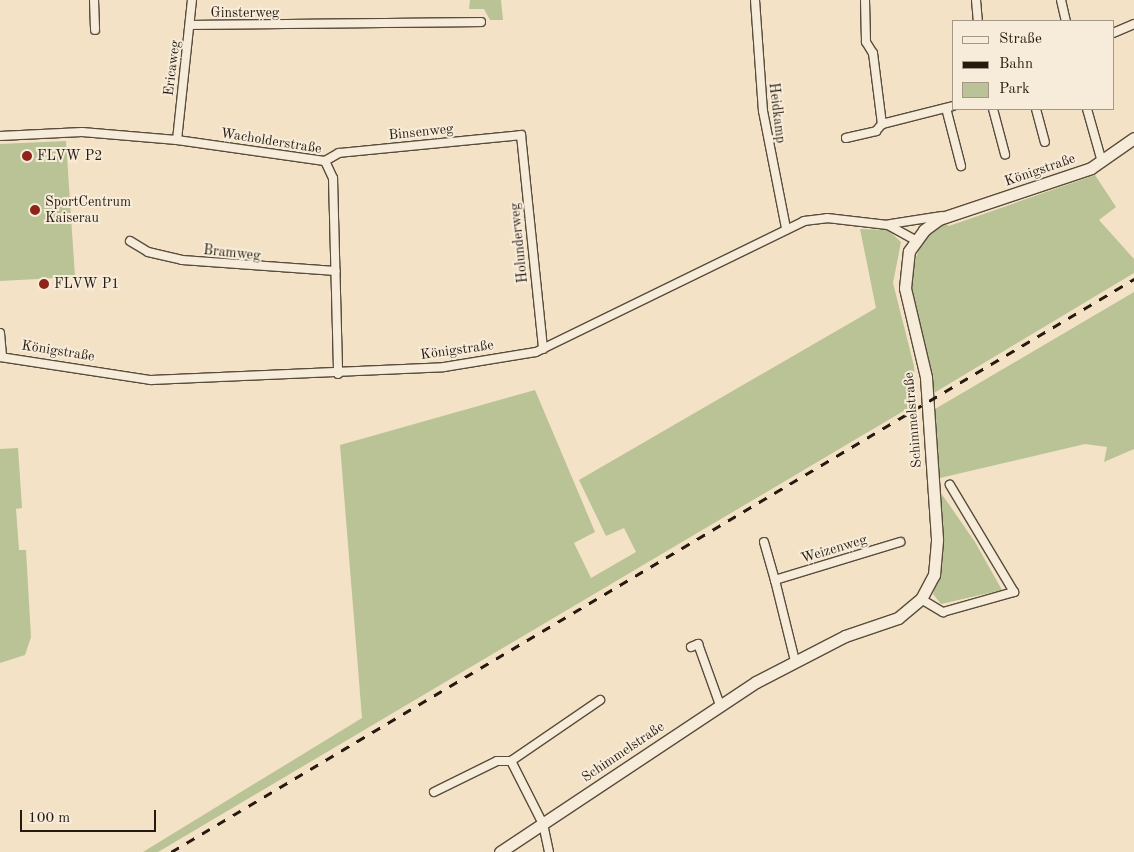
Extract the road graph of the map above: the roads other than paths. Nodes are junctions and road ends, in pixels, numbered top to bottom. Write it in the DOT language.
graph roads {
  1 [pos="94,0"];
  2 [pos="192,0"];
  3 [pos="756,0"];
  4 [pos="865,0"];
  5 [pos="976,0"];
  6 [pos="1062,0"];
  7 [pos="978,20"];
  8 [pos="1066,20"];
  9 [pos="481,22"];
  10 [pos="1134,24"];
  11 [pos="190,25"];
  12 [pos="95,30"];
  13 [pos="1114,33"];
  14 [pos="949,107"];
  15 [pos="993,110"];
  16 [pos="1036,110"];
  17 [pos="1087,110"];
  18 [pos="882,124"];
  19 [pos="521,135"];
  20 [pos="0,136"];
  21 [pos="846,138"];
  22 [pos="1134,138"];
  23 [pos="177,140"];
  24 [pos="1045,142"];
  25 [pos="1005,154"];
  26 [pos="325,161"];
  27 [pos="1102,162"];
  28 [pos="961,166"];
  29 [pos="948,215"];
  30 [pos="888,225"];
  31 [pos="786,228"];
  32 [pos="130,240"];
  33 [pos="915,240"];
  34 [pos="336,271"];
  35 [pos="0,333"];
  36 [pos="543,349"];
  37 [pos="1,357"];
  38 [pos="338,374"];
  39 [pos="950,485"];
  40 [pos="764,542"];
  41 [pos="900,542"];
  42 [pos="775,580"];
  43 [pos="921,598"];
  44 [pos="691,647"];
  45 [pos="795,661"];
  46 [pos="600,700"];
  47 [pos="720,705"];
  48 [pos="511,761"];
  49 [pos="434,792"];
  50 [pos="543,824"];
  51 [pos="500,852"];
  52 [pos="550,852"];
  1 -- 12 [label="street"];
  2 -- 11 [label="street, Ericaweg"];
  3 -- 31 [label="street, Heidkamp"];
  4 -- 18 [label="street"];
  5 -- 7 [label="street"];
  6 -- 8 [label="street"];
  9 -- 11 [label="street, Ginsterweg"];
  10 -- 13 [label="street"];
  11 -- 23 [label="street, Ericaweg"];
  14 -- 18 [label="street"];
  14 -- 28 [label="street"];
  15 -- 25 [label="street"];
  16 -- 24 [label="street"];
  17 -- 27 [label="street"];
  18 -- 21 [label="street"];
  19 -- 26 [label="street, Binsenweg"];
  19 -- 36 [label="street, Holunderweg"];
  20 -- 23 [label="street, Wacholderstraße"];
  22 -- 27 [label="street, Königstraße"];
  23 -- 26 [label="street, Wacholderstraße"];
  26 -- 34 [label="street, Wacholderstraße"];
  27 -- 29 [label="street, Königstraße"];
  29 -- 30 [label="street, Königstraße"];
  29 -- 33 [label="street, Königstraße"];
  30 -- 31 [label="street, Königstraße"];
  30 -- 33 [label="street, Königstraße"];
  31 -- 36 [label="street, Königstraße"];
  32 -- 34 [label="street, Bramweg"];
  33 -- 43 [label="street, Schimmelstraße"];
  34 -- 38 [label="street, Wacholderstraße"];
  35 -- 37 [label="street"];
  36 -- 38 [label="street, Königstraße"];
  37 -- 38 [label="street, Königstraße"];
  39 -- 43 [label="street"];
  40 -- 42 [label="street"];
  41 -- 42 [label="street, Weizenweg"];
  42 -- 45 [label="street"];
  43 -- 45 [label="street, Schimmelstraße"];
  44 -- 47 [label="street"];
  45 -- 47 [label="street, Schimmelstraße"];
  46 -- 48 [label="street"];
  47 -- 50 [label="street, Schimmelstraße"];
  48 -- 49 [label="street"];
  48 -- 50 [label="street"];
  50 -- 51 [label="street, Schimmelstraße"];
  50 -- 52 [label="street"];
}
